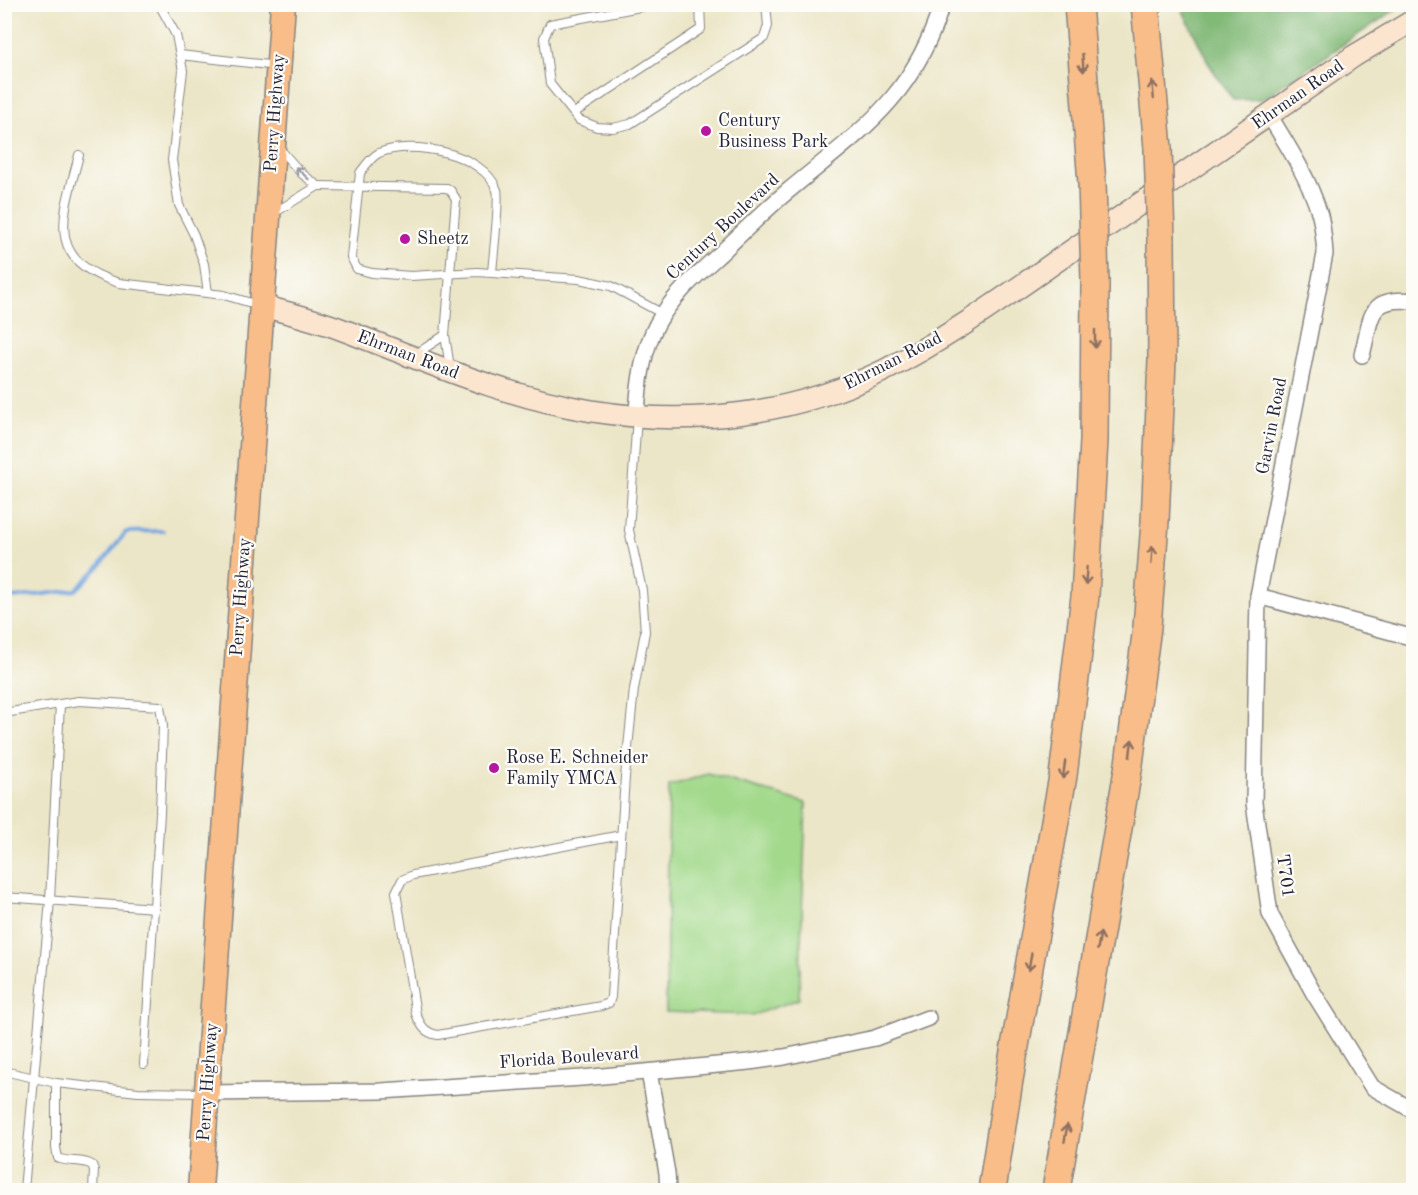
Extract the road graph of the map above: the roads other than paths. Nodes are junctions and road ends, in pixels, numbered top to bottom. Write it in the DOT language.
graph roads {
  1 [pos="159,4"];
  2 [pos="283,4"];
  3 [pos="656,4"];
  4 [pos="700,4"];
  5 [pos="766,4"];
  6 [pos="942,4"];
  7 [pos="1078,4"];
  8 [pos="1145,4"];
  9 [pos="1413,20"];
  10 [pos="180,55"];
  11 [pos="279,67"];
  12 [pos="574,114"];
  13 [pos="1269,115"];
  14 [pos="273,142"];
  15 [pos="79,154"];
  16 [pos="318,186"];
  17 [pos="358,187"];
  18 [pos="268,217"];
  19 [pos="492,273"];
  20 [pos="451,274"];
  21 [pos="208,293"];
  22 [pos="1413,301"];
  23 [pos="262,306"];
  24 [pos="663,314"];
  25 [pos="445,335"];
  26 [pos="1362,355"];
  27 [pos="411,357"];
  28 [pos="450,372"];
  29 [pos="637,417"];
  30 [pos="1258,596"];
  31 [pos="1413,638"];
  32 [pos="60,704"];
  33 [pos="4,713"];
  34 [pos="621,835"];
  35 [pos="4,897"];
  36 [pos="50,900"];
  37 [pos="155,908"];
  38 [pos="928,1018"];
  39 [pos="144,1064"];
  40 [pos="4,1071"];
  41 [pos="649,1072"];
  42 [pos="33,1077"];
  43 [pos="57,1083"];
  44 [pos="207,1093"];
  45 [pos="1413,1111"];
  46 [pos="24,1191"];
  47 [pos="93,1191"];
  48 [pos="200,1191"];
  49 [pos="669,1191"];
  50 [pos="992,1191"];
  51 [pos="1056,1191"];
  1 -- 10 [label="lane"];
  2 -- 11 [label="main road, Perry Highway"];
  3 -- 12 [label="lane"];
  4 -- 12 [label="lane"];
  5 -- 12 [label="lane"];
  6 -- 24 [label="street, Century Boulevard"];
  7 -- 50 [label="highway, one-way, bridge"];
  51 -- 8 [label="highway, one-way, bridge"];
  9 -- 13 [label="street, Ehrman Road"];
  10 -- 11 [label="lane"];
  10 -- 21 [label="lane"];
  11 -- 14 [label="main road, Perry Highway"];
  13 -- 29 [label="street, Ehrman Road"];
  13 -- 30 [label="street, Garvin Road"];
  16 -- 14 [label="lane, one-way"];
  14 -- 18 [label="main road, Perry Highway"];
  15 -- 21 [label="lane"];
  16 -- 17 [label="lane"];
  16 -- 18 [label="lane"];
  17 -- 19 [label="lane"];
  17 -- 20 [label="lane"];
  17 -- 20 [label="lane"];
  18 -- 23 [label="main road, Perry Highway"];
  19 -- 20 [label="lane"];
  19 -- 24 [label="lane"];
  20 -- 25 [label="lane"];
  21 -- 23 [label="lane"];
  22 -- 26 [label="street"];
  23 -- 27 [label="street, Ehrman Road"];
  23 -- 44 [label="main road, Perry Highway"];
  24 -- 29 [label="street, Century Boulevard"];
  25 -- 27 [label="lane"];
  25 -- 28 [label="lane"];
  27 -- 28 [label="street, Ehrman Road"];
  28 -- 29 [label="street, Ehrman Road"];
  29 -- 34 [label="lane"];
  30 -- 31 [label="street"];
  30 -- 45 [label="street, T701"];
  32 -- 33 [label="lane"];
  32 -- 36 [label="lane"];
  32 -- 37 [label="lane"];
  34 -- 34 [label="lane"];
  35 -- 36 [label="lane"];
  36 -- 37 [label="lane"];
  36 -- 42 [label="lane"];
  37 -- 39 [label="lane"];
  38 -- 41 [label="street, Florida Boulevard"];
  40 -- 42 [label="lane"];
  41 -- 44 [label="street, Florida Boulevard"];
  41 -- 49 [label="street"];
  42 -- 43 [label="lane"];
  42 -- 46 [label="lane"];
  43 -- 44 [label="lane"];
  43 -- 47 [label="lane"];
  44 -- 48 [label="main road, Perry Highway"];
}
